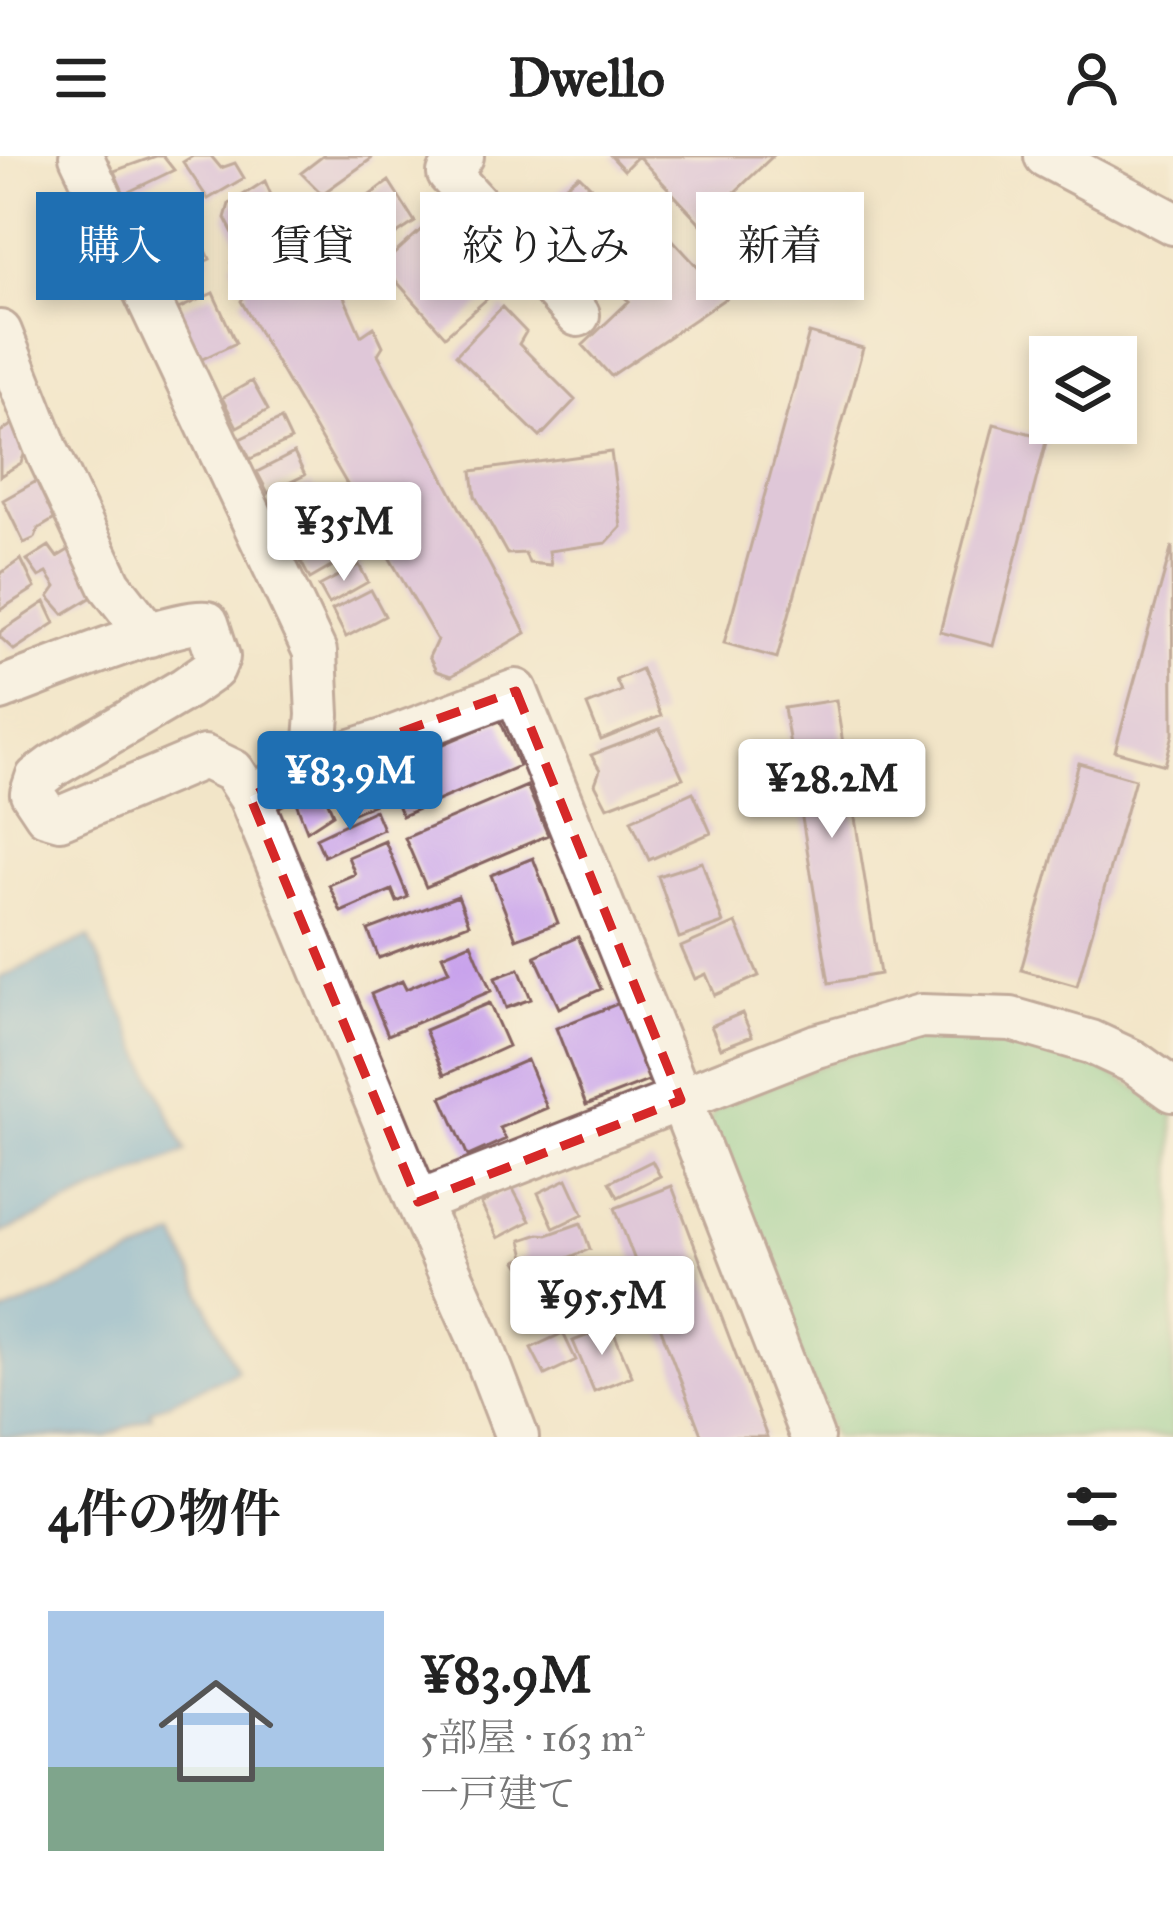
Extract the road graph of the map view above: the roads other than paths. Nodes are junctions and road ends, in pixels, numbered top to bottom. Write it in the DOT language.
graph roads {
  1 [pos="81,156"];
  2 [pos="463,156"];
  3 [pos="1046,156"];
  4 [pos="1173,224"];
  5 [pos="578,315"];
  6 [pos="0,332"];
  7 [pos="149,635"];
  8 [pos="0,689"];
  9 [pos="314,763"];
  10 [pos="250,796"];
  11 [pos="1173,1090"];
  12 [pos="681,1100"];
  13 [pos="418,1202"];
  14 [pos="517,1437"];
  15 [pos="812,1437"];
  1 -- 9 [label="street"];
  2 -- 5 [label="street"];
  3 -- 4 [label="street"];
  6 -- 7 [label="street"];
  7 -- 8 [label="street"];
  7 -- 10 [label="street"];
  9 -- 10 [label="street"];
  9 -- 12 [label="street"];
  10 -- 13 [label="street"];
  11 -- 12 [label="street"];
  12 -- 13 [label="street"];
  12 -- 15 [label="street"];
  13 -- 14 [label="street"];
}
